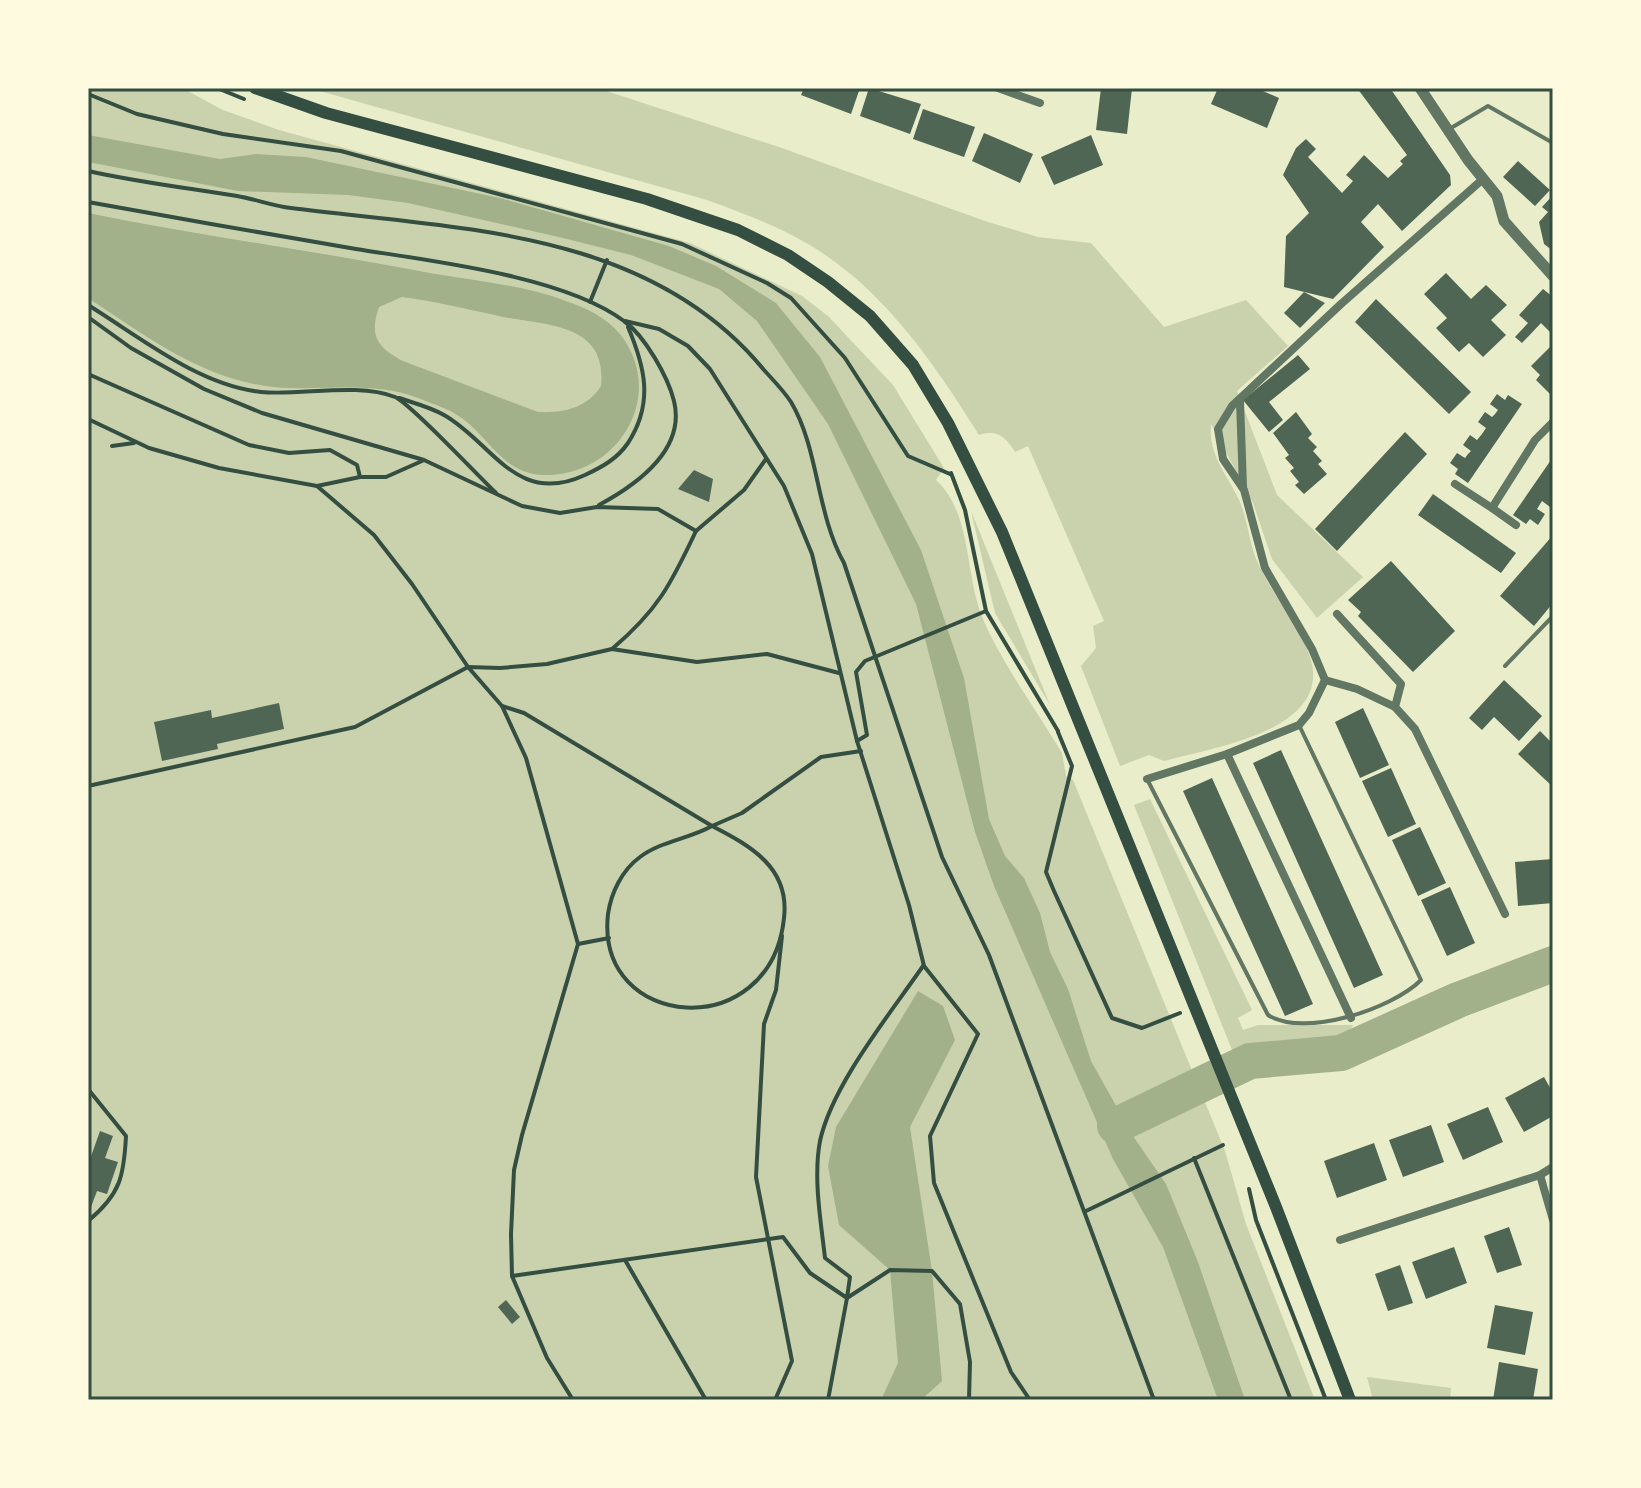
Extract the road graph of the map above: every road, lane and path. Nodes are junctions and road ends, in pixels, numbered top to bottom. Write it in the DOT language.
graph roads {
  1 [pos="217,88"];
  2 [pos="255,88"];
  3 [pos="998,88"];
  4 [pos="1420,88"];
  5 [pos="88,94"];
  6 [pos="1040,103"];
  7 [pos="255,104"];
  8 [pos="1448,130"];
  9 [pos="1553,143"];
  10 [pos="88,171"];
  11 [pos="1483,179"];
  12 [pos="88,202"];
  13 [pos="607,260"];
  14 [pos="1553,276"];
  15 [pos="590,302"];
  16 [pos="88,305"];
  17 [pos="88,317"];
  18 [pos="625,321"];
  19 [pos="88,374"];
  20 [pos="397,398"];
  21 [pos="1240,400"];
  22 [pos="88,419"];
  23 [pos="1553,422"];
  24 [pos="137,443"];
  25 [pos="112,446"];
  26 [pos="766,459"];
  27 [pos="424,460"];
  28 [pos="955,468"];
  29 [pos="950,474"];
  30 [pos="360,477"];
  31 [pos="1455,484"];
  32 [pos="317,486"];
  33 [pos="1244,490"];
  34 [pos="501,497"];
  35 [pos="597,507"];
  36 [pos="1492,508"];
  37 [pos="1516,525"];
  38 [pos="696,531"];
  39 [pos="986,611"];
  40 [pos="1337,614"];
  41 [pos="1553,616"];
  42 [pos="612,649"];
  43 [pos="1505,666"];
  44 [pos="468,667"];
  45 [pos="839,673"];
  46 [pos="1325,680"];
  47 [pos="502,706"];
  48 [pos="1395,707"];
  49 [pos="1299,725"];
  50 [pos="857,741"];
  51 [pos="861,751"];
  52 [pos="1227,754"];
  53 [pos="1147,779"];
  54 [pos="88,786"];
  55 [pos="712,826"];
  56 [pos="1505,914"];
  57 [pos="783,927"];
  58 [pos="609,938"];
  59 [pos="578,944"];
  60 [pos="924,966"];
  61 [pos="1180,1013"];
  62 [pos="1351,1018"];
  63 [pos="88,1089"];
  64 [pos="1223,1145"];
  65 [pos="1194,1158"];
  66 [pos="1553,1167"];
  67 [pos="1540,1175"];
  68 [pos="1247,1178"];
  69 [pos="1086,1211"];
  70 [pos="1553,1220"];
  71 [pos="88,1221"];
  72 [pos="767,1238"];
  73 [pos="1340,1240"];
  74 [pos="625,1260"];
  75 [pos="512,1276"];
  76 [pos="847,1298"];
  77 [pos="573,1400"];
  78 [pos="706,1400"];
  79 [pos="775,1400"];
  80 [pos="828,1400"];
  81 [pos="969,1400"];
  82 [pos="1030,1400"];
  83 [pos="1154,1400"];
  84 [pos="1291,1400"];
  85 [pos="1326,1400"];
  86 [pos="1350,1400"];
  1 -- 7 [label="path"];
  2 -- 86 [label="main road"];
  3 -- 6 [label="street"];
  4 -- 8 [label="street"];
  5 -- 29 [label="path"];
  8 -- 9 [label="lane"];
  8 -- 11 [label="street"];
  10 -- 13 [label="path"];
  11 -- 14 [label="street"];
  11 -- 21 [label="street"];
  12 -- 15 [label="path"];
  13 -- 15 [label="path"];
  13 -- 69 [label="path"];
  15 -- 18 [label="path"];
  16 -- 20 [label="path"];
  17 -- 27 [label="path"];
  18 -- 20 [label="path"];
  18 -- 26 [label="path"];
  18 -- 35 [label="path"];
  19 -- 30 [label="path"];
  20 -- 34 [label="path"];
  21 -- 33 [label="street"];
  21 -- 33 [label="street"];
  22 -- 24 [label="path"];
  23 -- 36 [label="street"];
  24 -- 25 [label="path"];
  24 -- 32 [label="path"];
  26 -- 38 [label="path"];
  26 -- 45 [label="path"];
  27 -- 30 [label="path"];
  27 -- 34 [label="path"];
  28 -- 29 [label="path"];
  29 -- 39 [label="path"];
  30 -- 32 [label="path"];
  31 -- 36 [label="street"];
  32 -- 44 [label="path"];
  33 -- 46 [label="street"];
  34 -- 35 [label="path"];
  35 -- 38 [label="path"];
  36 -- 37 [label="street"];
  38 -- 42 [label="path"];
  39 -- 50 [label="path"];
  39 -- 61 [label="path"];
  40 -- 48 [label="street"];
  41 -- 43 [label="lane"];
  42 -- 44 [label="path"];
  42 -- 45 [label="path"];
  44 -- 47 [label="path"];
  44 -- 54 [label="path"];
  45 -- 50 [label="path"];
  46 -- 48 [label="street"];
  46 -- 49 [label="street"];
  47 -- 55 [label="path"];
  47 -- 59 [label="path"];
  48 -- 56 [label="street"];
  49 -- 52 [label="street"];
  49 -- 62 [label="lane"];
  50 -- 51 [label="path"];
  51 -- 55 [label="path"];
  51 -- 60 [label="path"];
  52 -- 53 [label="street"];
  52 -- 62 [label="street"];
  53 -- 62 [label="lane"];
  55 -- 57 [label="path"];
  55 -- 58 [label="path"];
  57 -- 58 [label="path"];
  57 -- 72 [label="path"];
  58 -- 59 [label="path"];
  59 -- 75 [label="path"];
  60 -- 76 [label="path"];
  60 -- 82 [label="path"];
  63 -- 71 [label="path"];
  64 -- 65 [label="path"];
  65 -- 69 [label="path"];
  65 -- 84 [label="path"];
  66 -- 67 [label="street"];
  67 -- 70 [label="street"];
  67 -- 73 [label="street"];
  68 -- 85 [label="path"];
  69 -- 83 [label="path"];
  72 -- 74 [label="path"];
  72 -- 76 [label="path"];
  72 -- 79 [label="path"];
  74 -- 75 [label="path"];
  74 -- 78 [label="path"];
  75 -- 77 [label="path"];
  76 -- 80 [label="path"];
  76 -- 81 [label="path"];
}
